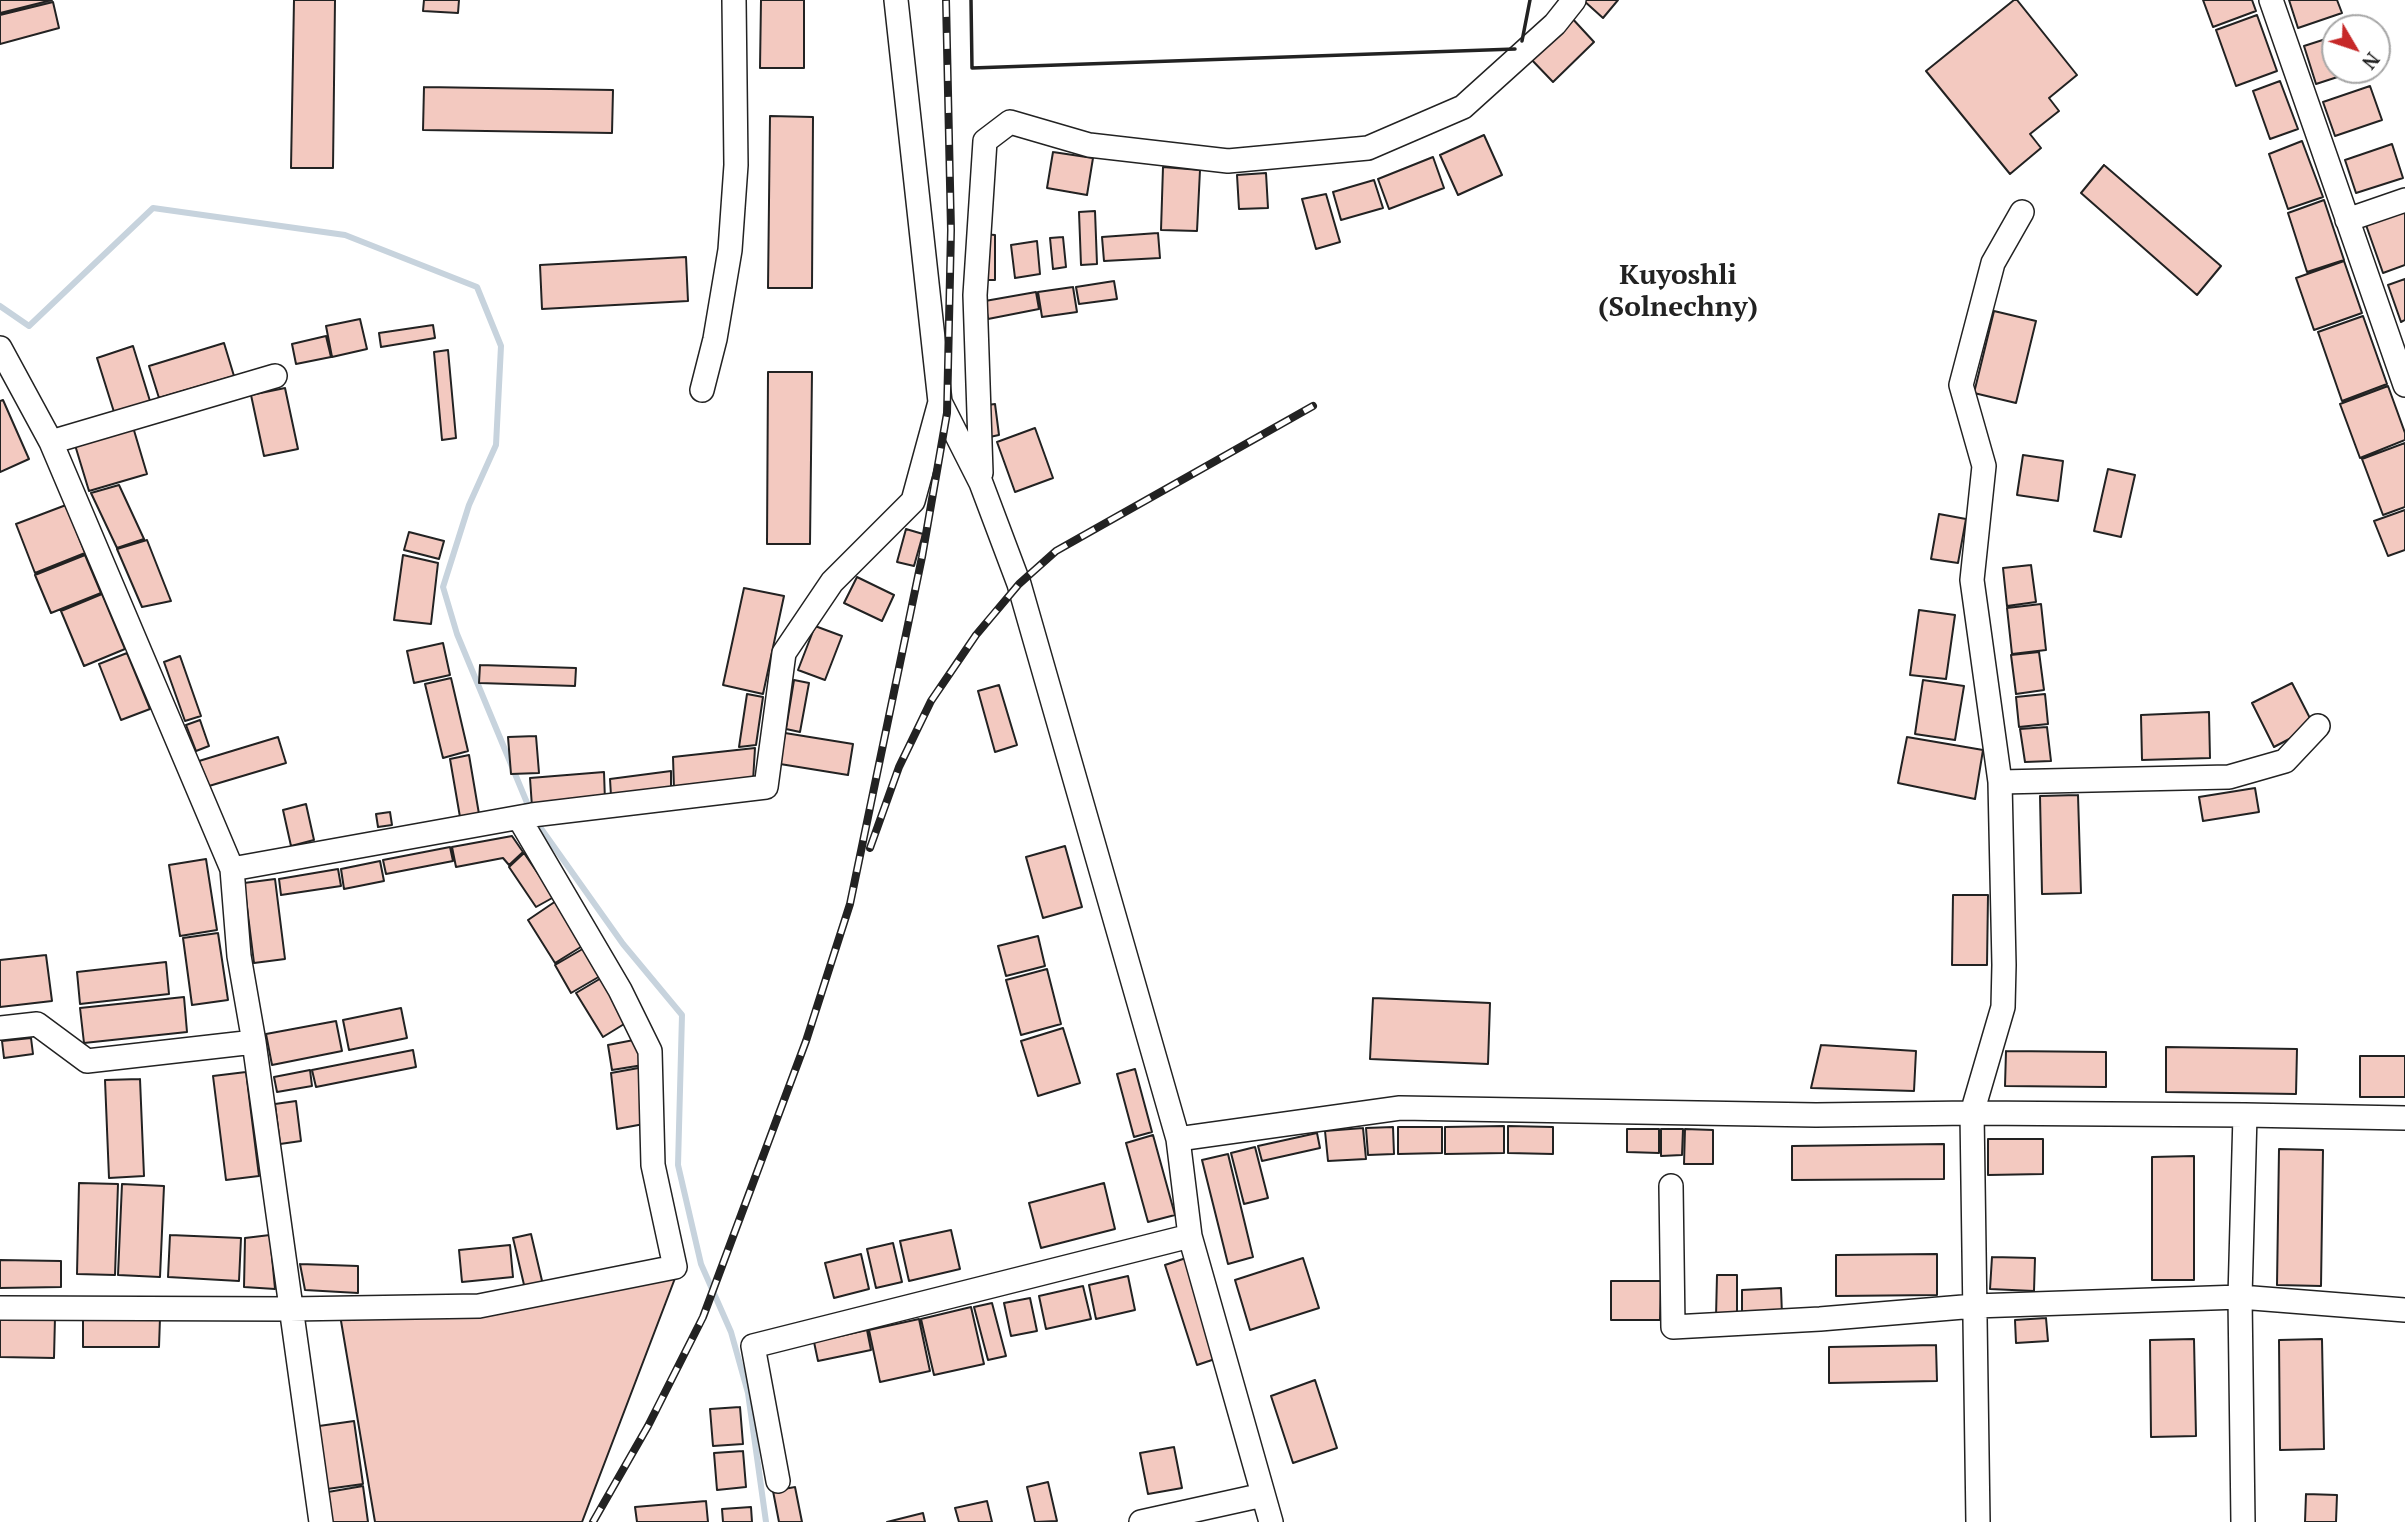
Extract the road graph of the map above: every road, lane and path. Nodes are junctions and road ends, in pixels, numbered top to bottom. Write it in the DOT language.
graph roads {
  1 [pos="734,0"];
  2 [pos="896,0"];
  3 [pos="1574,0"];
  4 [pos="2271,0"];
  5 [pos="2405,200"];
  6 [pos="2022,212"];
  7 [pos="2347,220"];
  8 [pos="0,348"];
  9 [pos="275,376"];
  10 [pos="2405,385"];
  11 [pos="702,390"];
  12 [pos="940,402"];
  13 [pos="51,442"];
  14 [pos="982,483"];
  15 [pos="2318,726"];
  16 [pos="2000,782"];
  17 [pos="519,818"];
  18 [pos="232,869"];
  19 [pos="0,1028"];
  20 [pos="254,1042"];
  21 [pos="1972,1113"];
  22 [pos="2245,1115"];
  23 [pos="2405,1118"];
  24 [pos="1178,1139"];
  25 [pos="1671,1186"];
  26 [pos="1189,1236"];
  27 [pos="2240,1297"];
  28 [pos="1975,1306"];
  29 [pos="0,1308"];
  30 [pos="290,1309"];
  31 [pos="2405,1310"];
  32 [pos="778,1481"];
  33 [pos="1263,1495"];
  34 [pos="321,1522"];
  35 [pos="1141,1522"];
  36 [pos="1271,1522"];
  37 [pos="1978,1522"];
  38 [pos="2244,1522"];
  1 -- 11 [label="street"];
  2 -- 12 [label="street"];
  3 -- 14 [label="street"];
  4 -- 7 [label="street"];
  5 -- 7 [label="street"];
  6 -- 16 [label="street"];
  7 -- 10 [label="street"];
  8 -- 13 [label="street"];
  9 -- 13 [label="street"];
  12 -- 14 [label="street"];
  12 -- 17 [label="street"];
  13 -- 18 [label="street"];
  14 -- 24 [label="street"];
  15 -- 16 [label="street"];
  16 -- 21 [label="street"];
  17 -- 18 [label="street"];
  17 -- 30 [label="street"];
  18 -- 20 [label="street"];
  19 -- 20 [label="street"];
  20 -- 30 [label="street"];
  21 -- 22 [label="street"];
  21 -- 24 [label="street"];
  21 -- 28 [label="street"];
  22 -- 23 [label="street"];
  22 -- 27 [label="street"];
  24 -- 26 [label="street"];
  25 -- 28 [label="street"];
  26 -- 32 [label="street"];
  26 -- 33 [label="street"];
  27 -- 28 [label="street"];
  27 -- 31 [label="street"];
  27 -- 38 [label="street"];
  28 -- 37 [label="street"];
  29 -- 30 [label="street"];
  30 -- 34 [label="street"];
  33 -- 35 [label="street"];
  33 -- 36 [label="street"];
}
